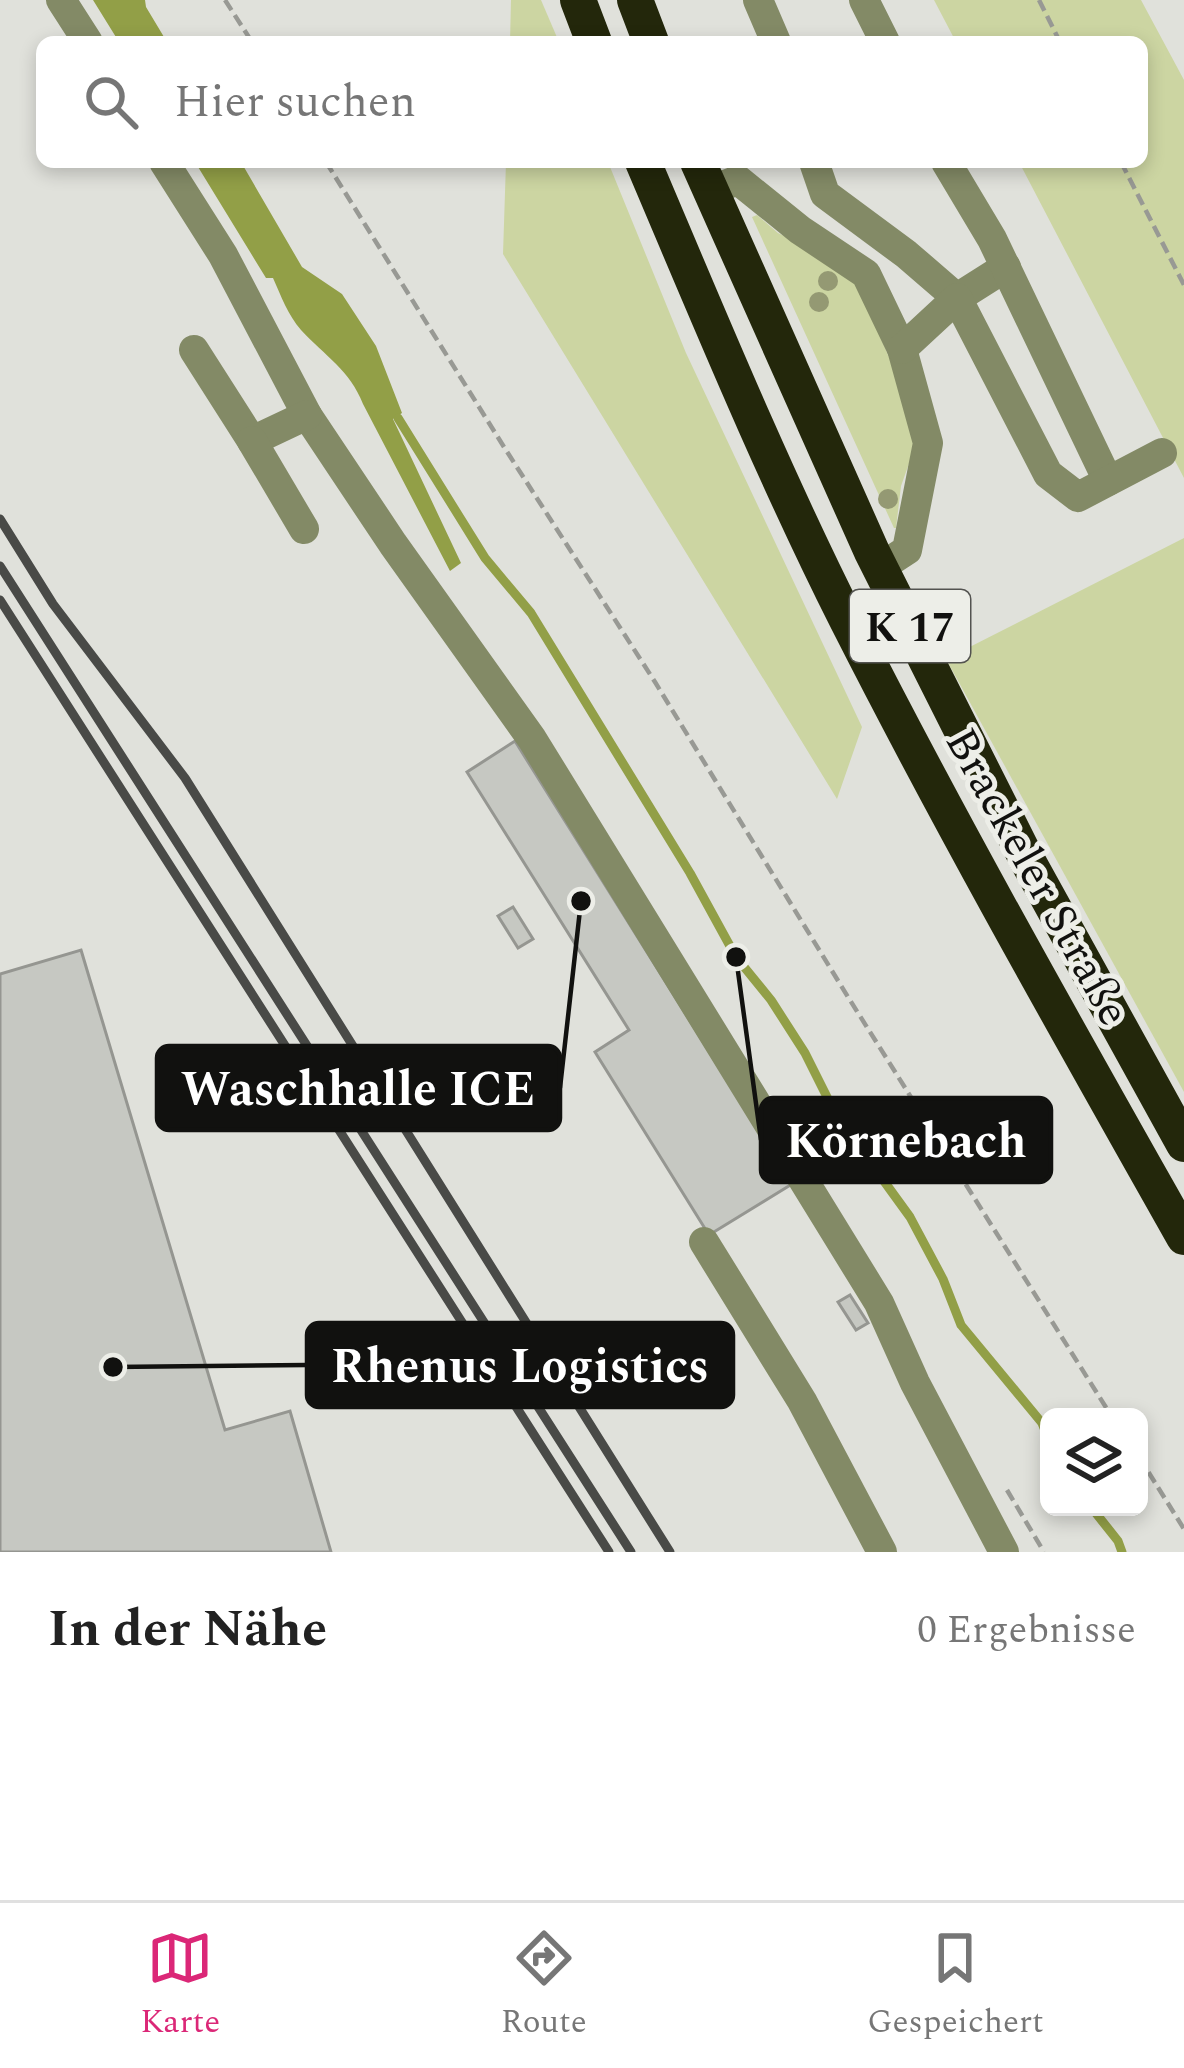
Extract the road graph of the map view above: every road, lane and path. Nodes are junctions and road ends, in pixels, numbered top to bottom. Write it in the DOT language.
graph roads {
  1 [pos="61,0"];
  2 [pos="225,0"];
  3 [pos="578,0"];
  4 [pos="635,0"];
  5 [pos="758,0"];
  6 [pos="864,0"];
  7 [pos="1039,0"];
  8 [pos="84,36"];
  9 [pos="248,36"];
  10 [pos="592,36"];
  11 [pos="649,36"];
  12 [pos="773,36"];
  13 [pos="882,36"];
  14 [pos="1057,36"];
  15 [pos="168,168"];
  16 [pos="330,168"];
  17 [pos="646,168"];
  18 [pos="816,168"];
  19 [pos="950,168"];
  20 [pos="1124,168"];
  21 [pos="704,177"];
  22 [pos="1006,267"];
  23 [pos="1184,285"];
  24 [pos="957,298"];
  25 [pos="902,349"];
  26 [pos="194,350"];
  27 [pos="307,416"];
  28 [pos="252,441"];
  29 [pos="1162,453"];
  30 [pos="1108,481"];
  31 [pos="304,530"];
  32 [pos="881,567"];
  33 [pos="1146,1079"];
  34 [pos="1184,1125"];
  35 [pos="1184,1144"];
  36 [pos="1184,1237"];
  37 [pos="704,1242"];
  38 [pos="1106,1408"];
  39 [pos="1148,1471"];
  40 [pos="1184,1529"];
  41 [pos="882,1552"];
  42 [pos="1004,1552"];
  1 -- 8 [label="lane"];
  2 -- 9 [label="path"];
  3 -- 10 [label="highway"];
  4 -- 11 [label="highway"];
  5 -- 12 [label="lane"];
  6 -- 13 [label="lane"];
  7 -- 14 [label="path"];
  15 -- 27 [label="lane"];
  16 -- 38 [label="path"];
  17 -- 36 [label="highway, Brackeler Straße / K 17"];
  18 -- 24 [label="lane"];
  19 -- 22 [label="lane"];
  20 -- 23 [label="path"];
  21 -- 25 [label="lane"];
  21 -- 32 [label="highway, Brackeler Straße / K 17"];
  22 -- 24 [label="lane"];
  22 -- 30 [label="lane"];
  24 -- 25 [label="lane"];
  24 -- 30 [label="lane"];
  25 -- 32 [label="lane"];
  26 -- 28 [label="lane"];
  27 -- 28 [label="lane"];
  27 -- 42 [label="lane"];
  28 -- 31 [label="lane"];
  29 -- 30 [label="lane"];
  32 -- 33 [label="highway, Brackeler Straße / K 17"];
  33 -- 34 [label="highway"];
  33 -- 35 [label="highway, Brackeler Straße / K 17"];
  37 -- 41 [label="lane"];
  39 -- 40 [label="path"];
}
